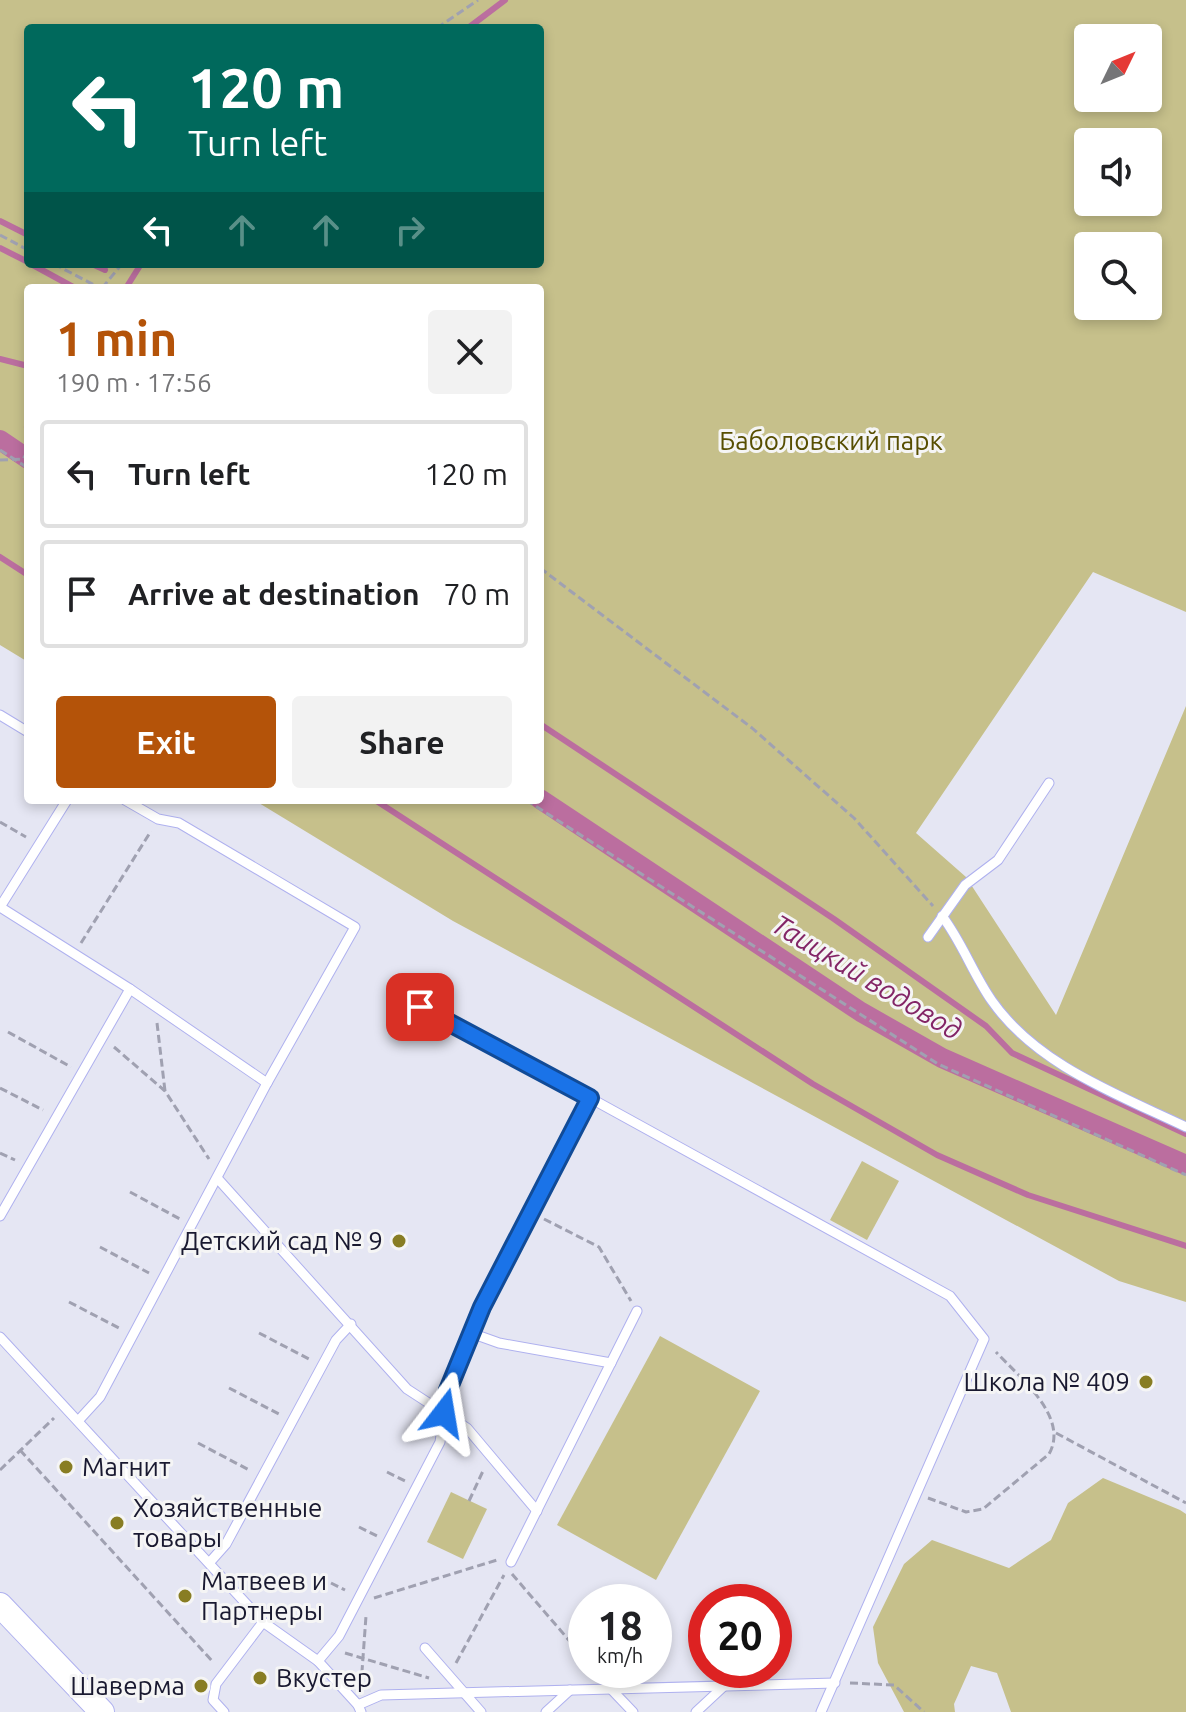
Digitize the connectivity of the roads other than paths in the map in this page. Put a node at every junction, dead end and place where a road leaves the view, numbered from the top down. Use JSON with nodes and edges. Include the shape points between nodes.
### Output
{"nodes":[{"id":1,"x":0,"y":715,"type":"edge"},
{"id":2,"x":24,"y":730,"type":"edge"},
{"id":3,"x":1049,"y":783,"type":"dead end"},
{"id":4,"x":64,"y":804,"type":"edge"},
{"id":5,"x":132,"y":804,"type":"edge"},
{"id":6,"x":0,"y":907,"type":"edge"},
{"id":7,"x":942,"y":916,"type":"junction"},
{"id":8,"x":928,"y":937,"type":"dead end"},
{"id":9,"x":130,"y":989,"type":"junction"},
{"id":10,"x":420,"y":1007,"type":"dead end"},
{"id":11,"x":267,"y":1083,"type":"junction"},
{"id":12,"x":590,"y":1098,"type":"junction"},
{"id":13,"x":1186,"y":1127,"type":"edge"},
{"id":14,"x":218,"y":1179,"type":"junction"},
{"id":15,"x":0,"y":1216,"type":"edge"},
{"id":16,"x":637,"y":1311,"type":"road end"},
{"id":17,"x":351,"y":1324,"type":"junction"},
{"id":18,"x":471,"y":1333,"type":"junction"},
{"id":19,"x":0,"y":1337,"type":"edge"},
{"id":20,"x":611,"y":1363,"type":"junction"},
{"id":21,"x":444,"y":1413,"type":"junction"},
{"id":22,"x":78,"y":1421,"type":"junction"},
{"id":23,"x":537,"y":1511,"type":"junction"},
{"id":24,"x":210,"y":1562,"type":"junction"},
{"id":25,"x":511,"y":1562,"type":"dead end"},
{"id":26,"x":0,"y":1605,"type":"edge"},
{"id":27,"x":263,"y":1622,"type":"junction"},
{"id":28,"x":425,"y":1648,"type":"dead end"},
{"id":29,"x":318,"y":1661,"type":"junction"},
{"id":30,"x":835,"y":1683,"type":"junction"},
{"id":31,"x":792,"y":1684,"type":"edge"},
{"id":32,"x":688,"y":1687,"type":"edge"},
{"id":33,"x":722,"y":1688,"type":"edge"},
{"id":34,"x":611,"y":1689,"type":"junction"},
{"id":35,"x":570,"y":1690,"type":"junction"},
{"id":36,"x":464,"y":1693,"type":"junction"},
{"id":37,"x":360,"y":1708,"type":"edge"},
{"id":38,"x":102,"y":1712,"type":"edge"},
{"id":39,"x":224,"y":1712,"type":"edge"},
{"id":40,"x":481,"y":1712,"type":"edge"},
{"id":41,"x":546,"y":1712,"type":"edge"},
{"id":42,"x":633,"y":1712,"type":"edge"},
{"id":43,"x":696,"y":1712,"type":"edge"},
{"id":44,"x":821,"y":1712,"type":"edge"}],
"edges":[{"from":1,"to":2,"type":"lane"},
{"from":3,"to":7,"type":"lane","via":[[998,860],[965,885]]},
{"from":4,"to":6,"type":"lane"},
{"from":5,"to":11,"type":"lane","via":[[158,819],[179,823],[355,927]]},
{"from":6,"to":9,"type":"lane"},
{"from":7,"to":8,"type":"lane"},
{"from":7,"to":13,"type":"lane","via":[[992,1001],[1017,1031],[1081,1077]]},
{"from":9,"to":11,"type":"lane"},
{"from":9,"to":15,"type":"lane"},
{"from":10,"to":12,"type":"lane"},
{"from":11,"to":14,"type":"lane"},
{"from":12,"to":18,"type":"lane"},
{"from":12,"to":30,"type":"lane","via":[[950,1296],[984,1339]]},
{"from":14,"to":17,"type":"lane"},
{"from":14,"to":22,"type":"lane","via":[[100,1397]]},
{"from":16,"to":20,"type":"lane"},
{"from":17,"to":21,"type":"lane","via":[[407,1389]]},
{"from":17,"to":24,"type":"lane","via":[[336,1340],[226,1544]]},
{"from":18,"to":20,"type":"lane"},
{"from":18,"to":21,"type":"lane"},
{"from":19,"to":22,"type":"lane"},
{"from":20,"to":23,"type":"lane"},
{"from":21,"to":23,"type":"lane","via":[[467,1428]]},
{"from":21,"to":29,"type":"lane","via":[[440,1442],[339,1636]]},
{"from":22,"to":24,"type":"lane"},
{"from":23,"to":25,"type":"lane"},
{"from":24,"to":27,"type":"lane"},
{"from":26,"to":38,"type":"main road"},
{"from":27,"to":29,"type":"lane"},
{"from":27,"to":39,"type":"lane","via":[[216,1684],[213,1700]]},
{"from":28,"to":36,"type":"lane"},
{"from":29,"to":37,"type":"lane"},
{"from":30,"to":31,"type":"lane"},
{"from":30,"to":44,"type":"lane"},
{"from":32,"to":34,"type":"lane"},
{"from":33,"to":43,"type":"lane"},
{"from":34,"to":35,"type":"lane"},
{"from":34,"to":42,"type":"lane"},
{"from":35,"to":36,"type":"lane"},
{"from":35,"to":41,"type":"lane"},
{"from":36,"to":37,"type":"lane","via":[[381,1695]]},
{"from":36,"to":40,"type":"lane"}]}
